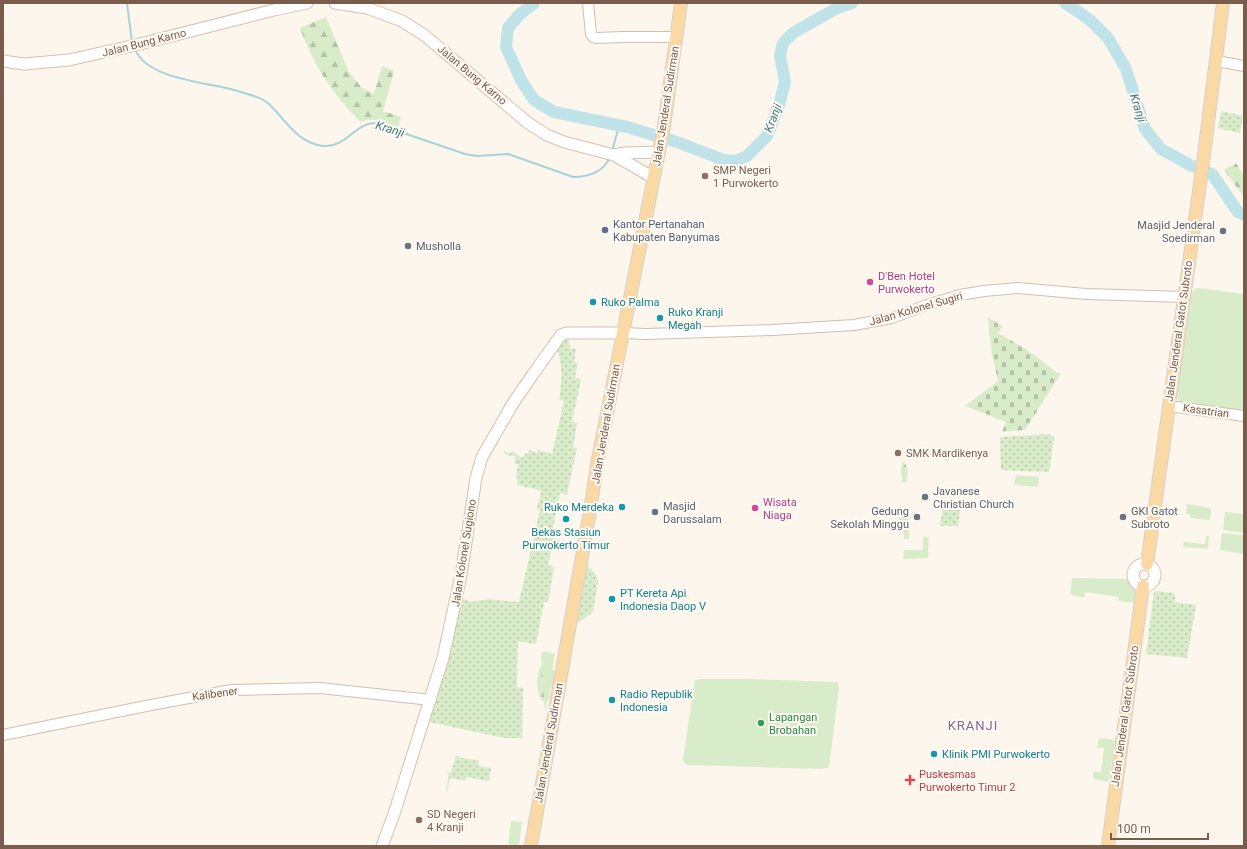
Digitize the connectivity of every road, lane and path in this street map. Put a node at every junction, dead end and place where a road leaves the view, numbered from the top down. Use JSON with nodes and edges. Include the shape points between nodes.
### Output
{"nodes":[{"id":1,"x":307,"y":3,"type":"edge"},
{"id":2,"x":335,"y":3,"type":"edge"},
{"id":3,"x":588,"y":3,"type":"edge"},
{"id":4,"x":681,"y":3,"type":"edge"},
{"id":5,"x":1223,"y":3,"type":"edge"},
{"id":6,"x":676,"y":37,"type":"junction"},
{"id":7,"x":3,"y":61,"type":"edge"},
{"id":8,"x":1216,"y":61,"type":"junction"},
{"id":9,"x":1244,"y":66,"type":"edge"},
{"id":10,"x":660,"y":150,"type":"junction"},
{"id":11,"x":610,"y":154,"type":"junction"},
{"id":12,"x":654,"y":178,"type":"junction"},
{"id":13,"x":1184,"y":297,"type":"junction"},
{"id":14,"x":623,"y":333,"type":"junction"},
{"id":15,"x":1169,"y":406,"type":"junction"},
{"id":16,"x":1244,"y":416,"type":"edge"},
{"id":17,"x":1147,"y":564,"type":"joint"},
{"id":18,"x":1143,"y":586,"type":"joint"},
{"id":19,"x":431,"y":700,"type":"junction"},
{"id":20,"x":3,"y":736,"type":"edge"},
{"id":21,"x":382,"y":846,"type":"edge"},
{"id":22,"x":531,"y":846,"type":"edge"},
{"id":23,"x":1108,"y":846,"type":"edge"}],
"edges":[{"from":1,"to":7,"type":"main road","name":"Jalan Bung Karno","via":[[69,60],[24,64]]},
{"from":2,"to":11,"type":"main road","name":"Jalan Bung Karno","via":[[367,8],[402,21],[424,35],[528,123],[564,142]]},
{"from":3,"to":6,"type":"street","via":[[593,37]]},
{"from":4,"to":6,"type":"main road","name":"Jalan Jenderal Sudirman"},
{"from":5,"to":8,"type":"main road","name":"Jalan Jenderal Gatot Subroto"},
{"from":6,"to":10,"type":"main road","name":"Jalan Jenderal Sudirman"},
{"from":8,"to":9,"type":"street"},
{"from":8,"to":13,"type":"main road","name":"Jalan Jenderal Gatot Subroto"},
{"from":10,"to":11,"type":"main road"},
{"from":10,"to":12,"type":"main road","name":"Jalan Jenderal Sudirman"},
{"from":11,"to":12,"type":"main road"},
{"from":12,"to":14,"type":"main road","name":"Jalan Jenderal Sudirman"},
{"from":13,"to":14,"type":"street","name":"Jalan Kolonel Sugiri","via":[[1086,294],[1018,288],[960,295],[892,318],[865,324],[772,330]]},
{"from":13,"to":15,"type":"main road","name":"Jalan Jenderal Gatot Subroto"},
{"from":14,"to":19,"type":"main road","name":"Jalan Kolonel Sugiono","via":[[561,335],[512,405],[484,453],[476,478],[452,624]]},
{"from":14,"to":22,"type":"main road","name":"Jalan Jenderal Sudirman","via":[[598,459]]},
{"from":15,"to":16,"type":"street","name":"Kasatrian"},
{"from":15,"to":17,"type":"main road","name":"Jalan Jenderal Gatot Subroto"},
{"from":17,"to":18,"type":"main road","via":[[1154,569],[1155,576],[1151,583]]},
{"from":18,"to":23,"type":"main road","name":"Jalan Jenderal Gatot Subroto"},
{"from":19,"to":20,"type":"street","name":"Kalibener","via":[[320,688],[231,690]]},
{"from":19,"to":21,"type":"main road","name":"Jalan Kolonel Sugiono"}]}
